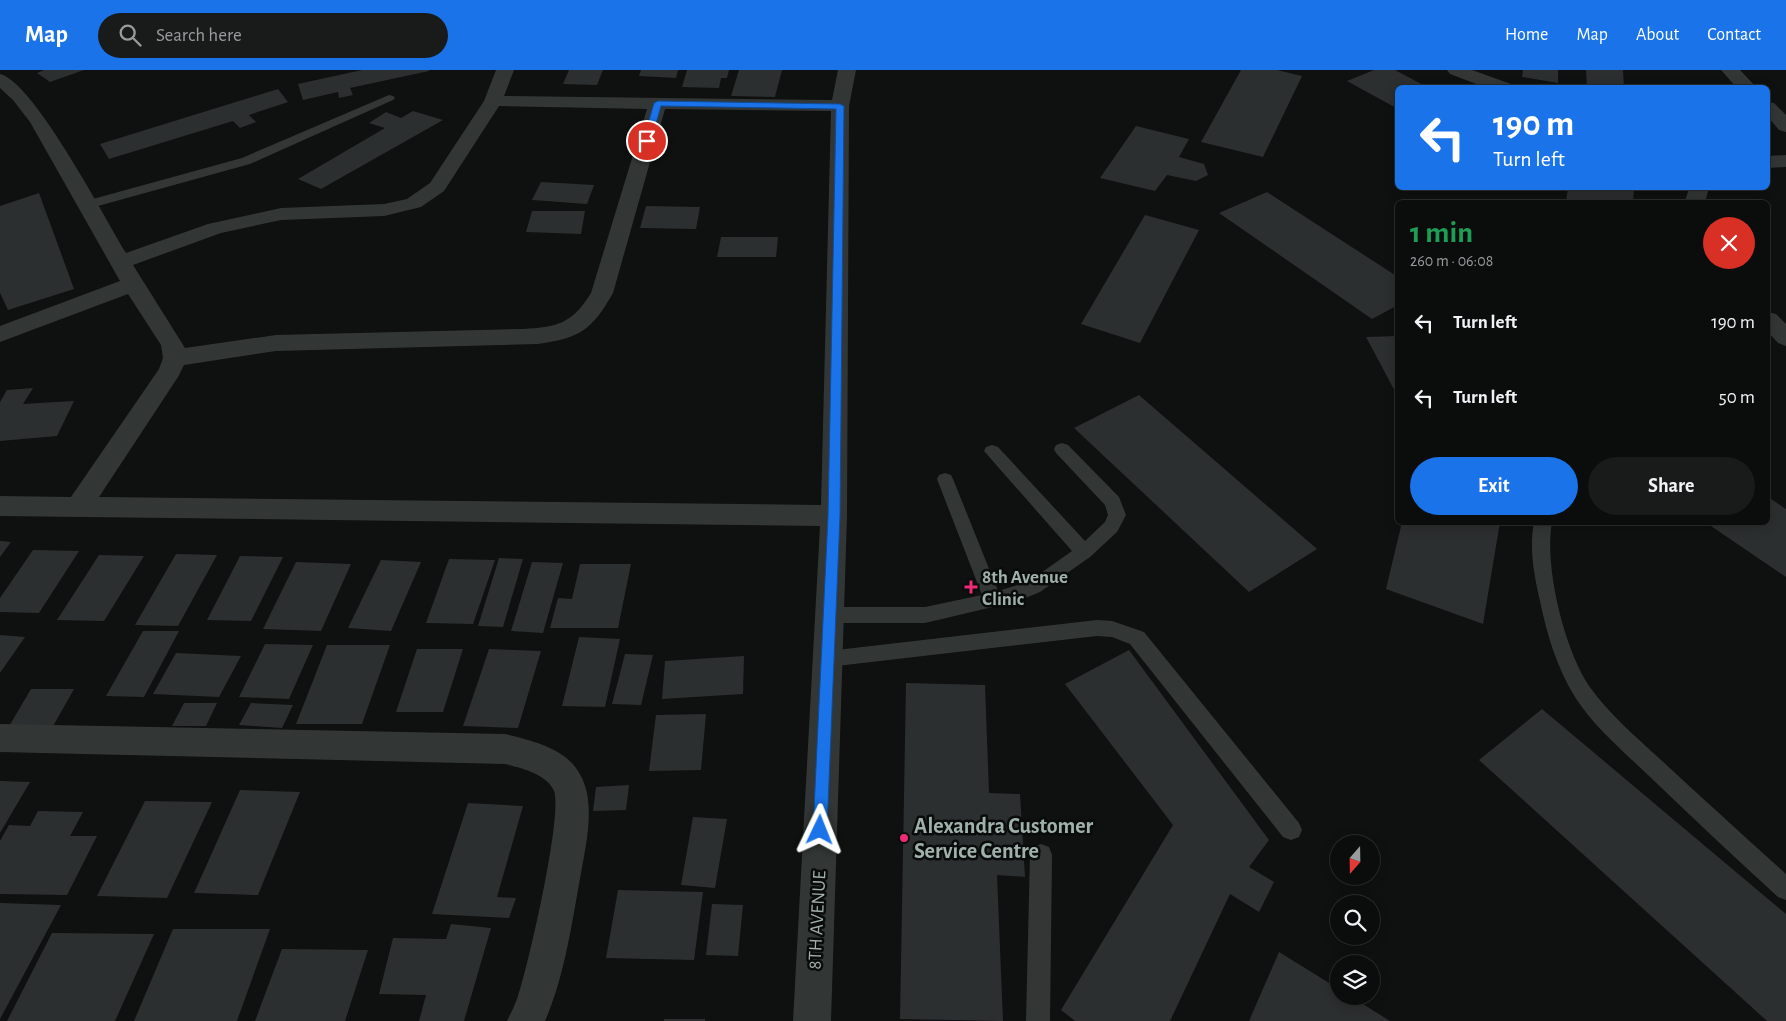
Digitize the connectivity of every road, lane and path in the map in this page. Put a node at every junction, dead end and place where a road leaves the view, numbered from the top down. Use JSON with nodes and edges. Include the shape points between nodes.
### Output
{"nodes":[{"id":1,"x":505,"y":70,"type":"edge"},
{"id":2,"x":847,"y":70,"type":"edge"},
{"id":3,"x":1456,"y":70,"type":"edge"},
{"id":4,"x":1730,"y":70,"type":"edge"},
{"id":5,"x":0,"y":79,"type":"edge"},
{"id":6,"x":1497,"y":85,"type":"edge"},
{"id":7,"x":1745,"y":85,"type":"edge"},
{"id":8,"x":389,"y":98,"type":"dead end"},
{"id":9,"x":493,"y":101,"type":"junction"},
{"id":10,"x":658,"y":103,"type":"junction"},
{"id":11,"x":840,"y":106,"type":"junction"},
{"id":12,"x":1775,"y":110,"type":"edge"},
{"id":13,"x":1786,"y":126,"type":"edge"},
{"id":14,"x":1786,"y":161,"type":"edge"},
{"id":15,"x":1770,"y":162,"type":"edge"},
{"id":16,"x":87,"y":205,"type":"junction"},
{"id":17,"x":122,"y":262,"type":"junction"},
{"id":18,"x":134,"y":284,"type":"junction"},
{"id":19,"x":1770,"y":321,"type":"edge"},
{"id":20,"x":0,"y":334,"type":"edge"},
{"id":21,"x":1786,"y":338,"type":"edge"},
{"id":22,"x":175,"y":358,"type":"junction"},
{"id":23,"x":1062,"y":449,"type":"dead end"},
{"id":24,"x":992,"y":451,"type":"dead end"},
{"id":25,"x":945,"y":479,"type":"dead end"},
{"id":26,"x":0,"y":506,"type":"edge"},
{"id":27,"x":78,"y":507,"type":"junction"},
{"id":28,"x":834,"y":516,"type":"junction"},
{"id":29,"x":1543,"y":525,"type":"edge"},
{"id":30,"x":1084,"y":552,"type":"junction"},
{"id":31,"x":993,"y":601,"type":"junction"},
{"id":32,"x":830,"y":615,"type":"junction"},
{"id":33,"x":828,"y":659,"type":"junction"},
{"id":34,"x":0,"y":738,"type":"edge"},
{"id":35,"x":1291,"y":830,"type":"dead end"},
{"id":36,"x":1041,"y":855,"type":"dead end"},
{"id":37,"x":1786,"y":889,"type":"edge"},
{"id":38,"x":526,"y":1021,"type":"edge"},
{"id":39,"x":812,"y":1021,"type":"edge"},
{"id":40,"x":1038,"y":1021,"type":"edge"}],
"edges":[{"from":1,"to":9,"type":"street"},
{"from":2,"to":11,"type":"street","name":"8TH AVENUE"},
{"from":3,"to":6,"type":"street"},
{"from":4,"to":7,"type":"street"},
{"from":5,"to":16,"type":"street","via":[[19,96],[38,121]]},
{"from":8,"to":16,"type":"lane","via":[[246,161]]},
{"from":9,"to":10,"type":"street"},
{"from":9,"to":17,"type":"street","via":[[437,187],[414,204],[384,210],[281,214],[214,228]]},
{"from":10,"to":11,"type":"street"},
{"from":10,"to":22,"type":"street","via":[[602,292],[592,312],[568,331],[548,336],[276,343]]},
{"from":11,"to":28,"type":"street","name":"8TH AVENUE"},
{"from":12,"to":13,"type":"street"},
{"from":14,"to":15,"type":"street"},
{"from":16,"to":17,"type":"street"},
{"from":17,"to":18,"type":"street"},
{"from":18,"to":20,"type":"street"},
{"from":18,"to":22,"type":"street","via":[[172,346]]},
{"from":19,"to":21,"type":"street"},
{"from":22,"to":27,"type":"street","via":[[170,371]]},
{"from":23,"to":30,"type":"lane","via":[[1113,502],[1117,515],[1111,527]]},
{"from":24,"to":30,"type":"lane"},
{"from":25,"to":31,"type":"lane"},
{"from":26,"to":27,"type":"street"},
{"from":27,"to":28,"type":"street"},
{"from":28,"to":32,"type":"street","name":"8TH AVENUE"},
{"from":29,"to":37,"type":"lane","via":[[1540,550],[1553,619],[1581,689],[1598,713]]},
{"from":30,"to":31,"type":"lane","via":[[1034,587]]},
{"from":31,"to":32,"type":"lane","via":[[925,615]]},
{"from":32,"to":33,"type":"street","name":"8TH AVENUE"},
{"from":33,"to":35,"type":"lane","via":[[1097,628],[1112,629],[1137,638]]},
{"from":33,"to":39,"type":"street","name":"8TH AVENUE"},
{"from":34,"to":38,"type":"street","via":[[505,749],[532,756],[554,768],[570,786],[573,808],[569,842],[536,998]]},
{"from":36,"to":40,"type":"lane"}]}
